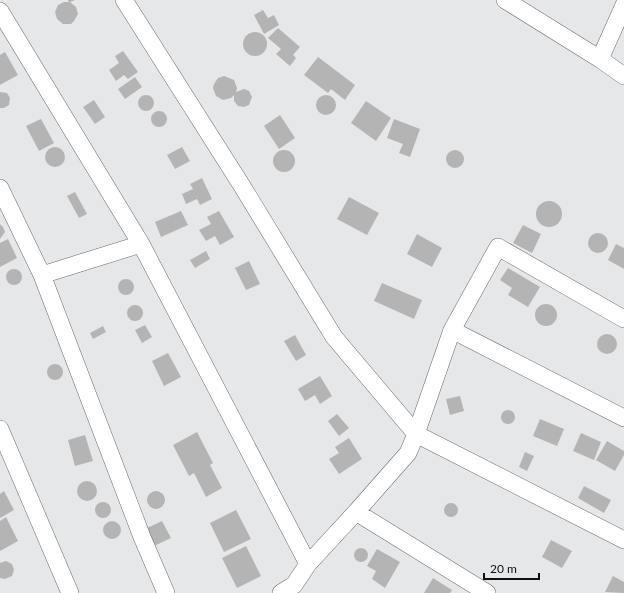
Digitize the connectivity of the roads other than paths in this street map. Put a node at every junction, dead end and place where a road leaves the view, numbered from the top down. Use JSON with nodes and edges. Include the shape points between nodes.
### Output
{"nodes":[{"id":1,"x":124,"y":0,"type":"edge"},
{"id":2,"x":505,"y":0,"type":"edge"},
{"id":3,"x":624,"y":5,"type":"edge"},
{"id":4,"x":0,"y":11,"type":"edge"},
{"id":5,"x":600,"y":59,"type":"junction"},
{"id":6,"x":624,"y":76,"type":"edge"},
{"id":7,"x":0,"y":188,"type":"edge"},
{"id":8,"x":141,"y":244,"type":"junction"},
{"id":9,"x":42,"y":275,"type":"junction"},
{"id":10,"x":624,"y":318,"type":"edge"},
{"id":11,"x":452,"y":330,"type":"junction"},
{"id":12,"x":624,"y":418,"type":"edge"},
{"id":13,"x":0,"y":429,"type":"edge"},
{"id":14,"x":416,"y":434,"type":"junction"},
{"id":15,"x":356,"y":512,"type":"junction"},
{"id":16,"x":624,"y":540,"type":"edge"},
{"id":17,"x":308,"y":564,"type":"junction"},
{"id":18,"x":293,"y":590,"type":"edge"},
{"id":19,"x":70,"y":593,"type":"edge"},
{"id":20,"x":166,"y":593,"type":"edge"},
{"id":21,"x":487,"y":593,"type":"edge"}],
"edges":[{"from":1,"to":14,"type":"street","via":[[334,337]]},
{"from":2,"to":5,"type":"street"},
{"from":3,"to":5,"type":"street"},
{"from":4,"to":8,"type":"street"},
{"from":5,"to":6,"type":"street"},
{"from":7,"to":9,"type":"street"},
{"from":8,"to":9,"type":"street"},
{"from":8,"to":17,"type":"street"},
{"from":9,"to":20,"type":"street","via":[[142,538]]},
{"from":10,"to":11,"type":"street","via":[[498,247]]},
{"from":11,"to":12,"type":"street"},
{"from":11,"to":14,"type":"street"},
{"from":13,"to":19,"type":"street"},
{"from":14,"to":15,"type":"street","via":[[408,453]]},
{"from":14,"to":16,"type":"street"},
{"from":15,"to":17,"type":"street"},
{"from":15,"to":21,"type":"street"},
{"from":17,"to":18,"type":"street"}]}
